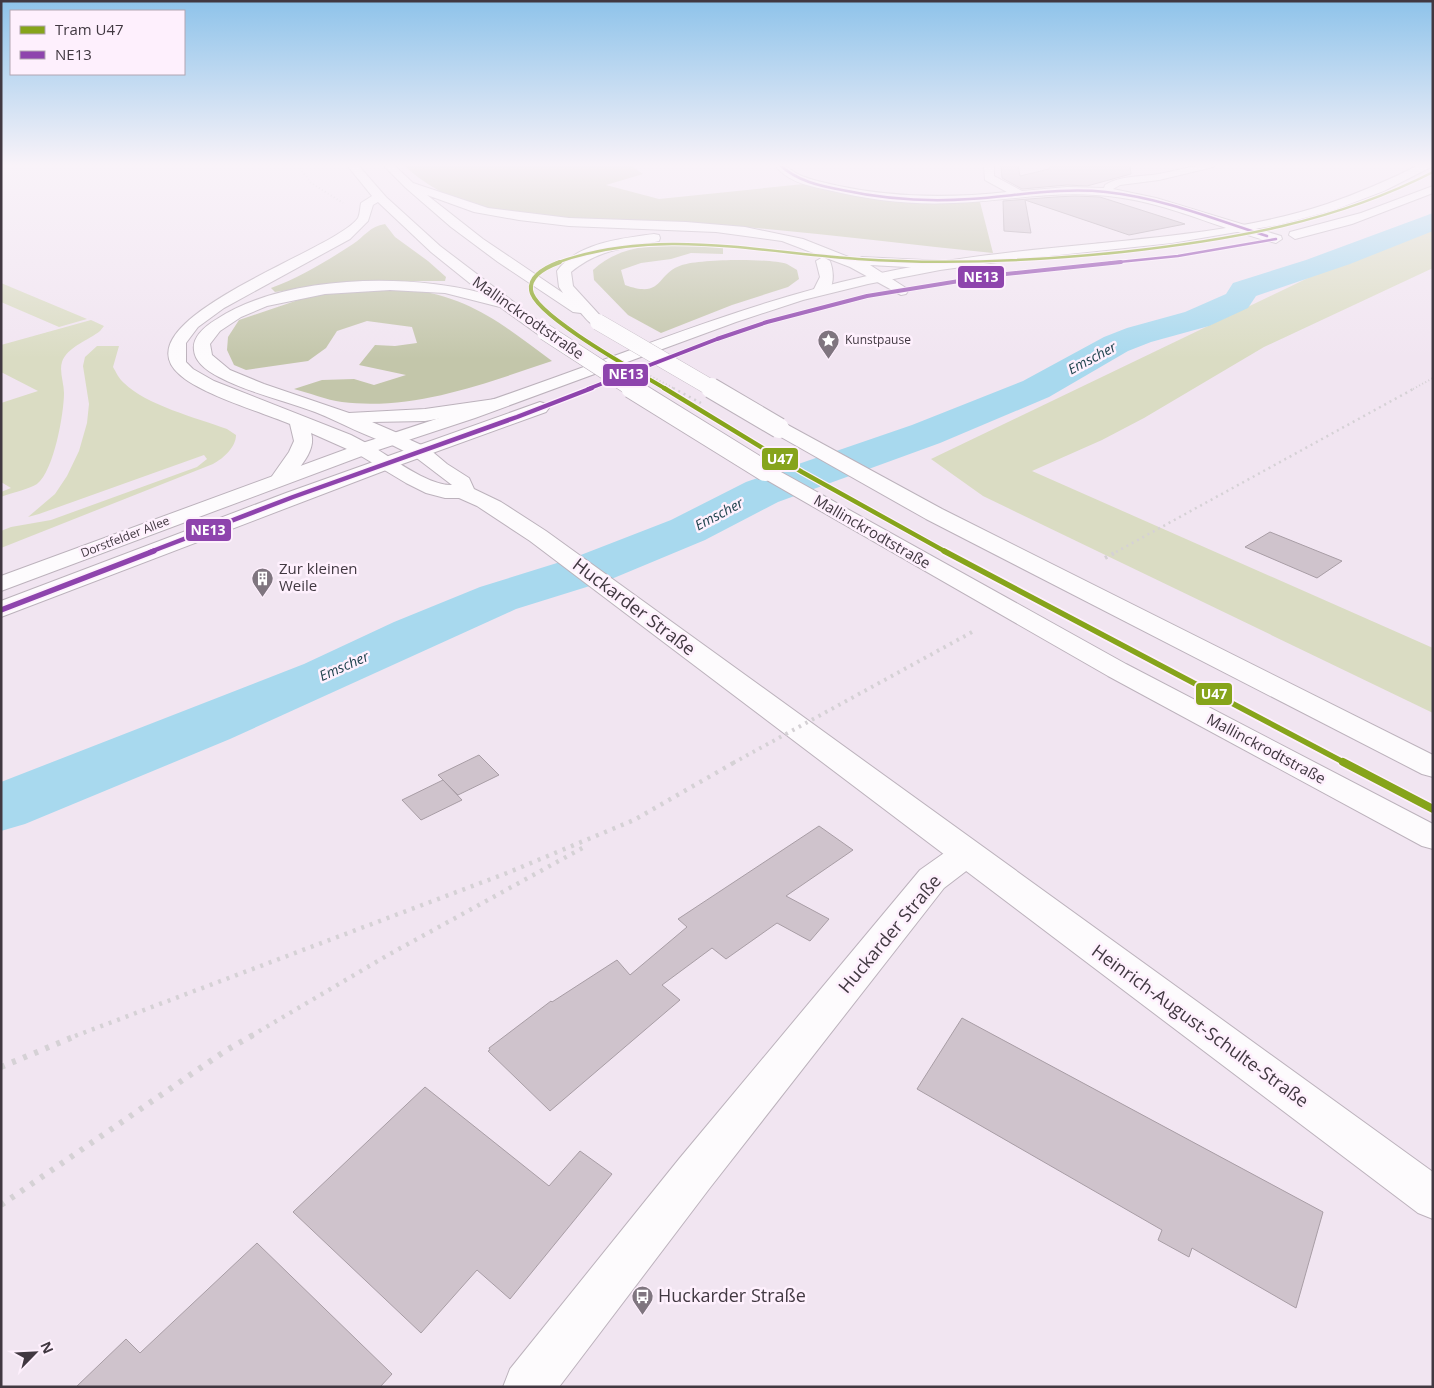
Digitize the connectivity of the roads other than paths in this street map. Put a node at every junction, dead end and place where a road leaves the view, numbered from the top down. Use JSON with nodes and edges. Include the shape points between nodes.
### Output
{"nodes":[{"id":1,"x":353,"y":230,"type":"edge"},
{"id":2,"x":414,"y":230,"type":"edge"},
{"id":3,"x":462,"y":230,"type":"edge"},
{"id":4,"x":728,"y":230,"type":"edge"},
{"id":5,"x":1230,"y":230,"type":"edge"},
{"id":6,"x":1246,"y":230,"type":"edge"},
{"id":7,"x":1314,"y":230,"type":"edge"},
{"id":8,"x":1276,"y":240,"type":"junction"},
{"id":9,"x":840,"y":257,"type":"junction"},
{"id":10,"x":824,"y":261,"type":"junction"},
{"id":11,"x":943,"y":265,"type":"junction"},
{"id":12,"x":884,"y":277,"type":"junction"},
{"id":13,"x":866,"y":281,"type":"junction"},
{"id":14,"x":820,"y":291,"type":"junction"},
{"id":15,"x":901,"y":291,"type":"junction"},
{"id":16,"x":504,"y":303,"type":"junction"},
{"id":17,"x":598,"y":322,"type":"junction"},
{"id":18,"x":495,"y":404,"type":"junction"},
{"id":19,"x":344,"y":417,"type":"junction"},
{"id":20,"x":298,"y":420,"type":"junction"},
{"id":21,"x":394,"y":439,"type":"junction"},
{"id":22,"x":363,"y":449,"type":"junction"},
{"id":23,"x":421,"y":452,"type":"junction"},
{"id":24,"x":387,"y":463,"type":"junction"},
{"id":25,"x":280,"y":479,"type":"junction"},
{"id":26,"x":464,"y":492,"type":"junction"},
{"id":27,"x":1,"y":584,"type":"edge"},
{"id":28,"x":1,"y":610,"type":"edge"},
{"id":29,"x":1433,"y":767,"type":"edge"},
{"id":30,"x":1433,"y":838,"type":"edge"},
{"id":31,"x":966,"y":854,"type":"junction"},
{"id":32,"x":1433,"y":1198,"type":"edge"},
{"id":33,"x":528,"y":1387,"type":"edge"}],
"edges":[{"from":1,"to":20,"type":"main road","name":"Huckarder Straße","via":[[324,251],[199,317],[184,331],[176,345],[178,362],[187,373],[208,385]]},
{"from":2,"to":16,"type":"main road","name":"Mallinckrodtstraße"},
{"from":3,"to":17,"type":"main road"},
{"from":4,"to":9,"type":"main road","via":[[786,238]]},
{"from":5,"to":11,"type":"main road","via":[[1153,242]]},
{"from":6,"to":8,"type":"main road"},
{"from":7,"to":8,"type":"main road"},
{"from":8,"to":15,"type":"main road","via":[[1178,256],[996,275]]},
{"from":9,"to":11,"type":"main road","via":[[886,264]]},
{"from":9,"to":12,"type":"main road"},
{"from":10,"to":13,"type":"main road"},
{"from":10,"to":14,"type":"main road","via":[[828,278]]},
{"from":10,"to":17,"type":"main road","via":[[783,246],[727,237],[681,236],[609,246],[577,259],[564,271],[566,286]]},
{"from":11,"to":12,"type":"main road"},
{"from":12,"to":13,"type":"main road"},
{"from":12,"to":15,"type":"main road"},
{"from":13,"to":14,"type":"main road"},
{"from":13,"to":15,"type":"main road"},
{"from":14,"to":18,"type":"main road","via":[[746,314]]},
{"from":15,"to":23,"type":"main road","via":[[838,303],[758,325]]},
{"from":16,"to":19,"type":"main road","name":"Huckarder Straße","via":[[445,289],[396,286],[336,288],[262,304],[226,319],[205,336],[201,346],[204,357],[215,367],[234,378]]},
{"from":16,"to":30,"type":"main road","name":"Mallinckrodtstraße","bridge":true,"via":[[608,374],[765,471],[1116,670]]},
{"from":17,"to":29,"type":"main road","bridge":true,"via":[[934,514]]},
{"from":18,"to":19,"type":"main road","via":[[425,415]]},
{"from":18,"to":21,"type":"main road"},
{"from":19,"to":21,"type":"main road","name":"Huckarder Straße"},
{"from":20,"to":22,"type":"main road","name":"Huckarder Straße"},
{"from":20,"to":25,"type":"main road","via":[[304,441]]},
{"from":21,"to":22,"type":"main road"},
{"from":21,"to":23,"type":"main road","name":"Huckarder Straße"},
{"from":22,"to":24,"type":"main road","name":"Huckarder Straße"},
{"from":22,"to":25,"type":"main road","name":"Dorstfelder Allee"},
{"from":23,"to":24,"type":"main road","name":"Dorstfelder Allee"},
{"from":23,"to":26,"type":"main road","name":"Huckarder Straße","via":[[462,482]]},
{"from":24,"to":26,"type":"main road","name":"Huckarder Straße","via":[[442,491]]},
{"from":24,"to":28,"type":"main road","name":"Dorstfelder Allee","via":[[256,510]]},
{"from":25,"to":27,"type":"main road","name":"Dorstfelder Allee"},
{"from":26,"to":31,"type":"main road","name":"Huckarder Straße","via":[[538,536]]},
{"from":31,"to":32,"type":"main road","name":"Heinrich-August-Schulte-Straße"},
{"from":31,"to":33,"type":"main road","name":"Huckarder Straße","via":[[932,880],[694,1174]]}]}
